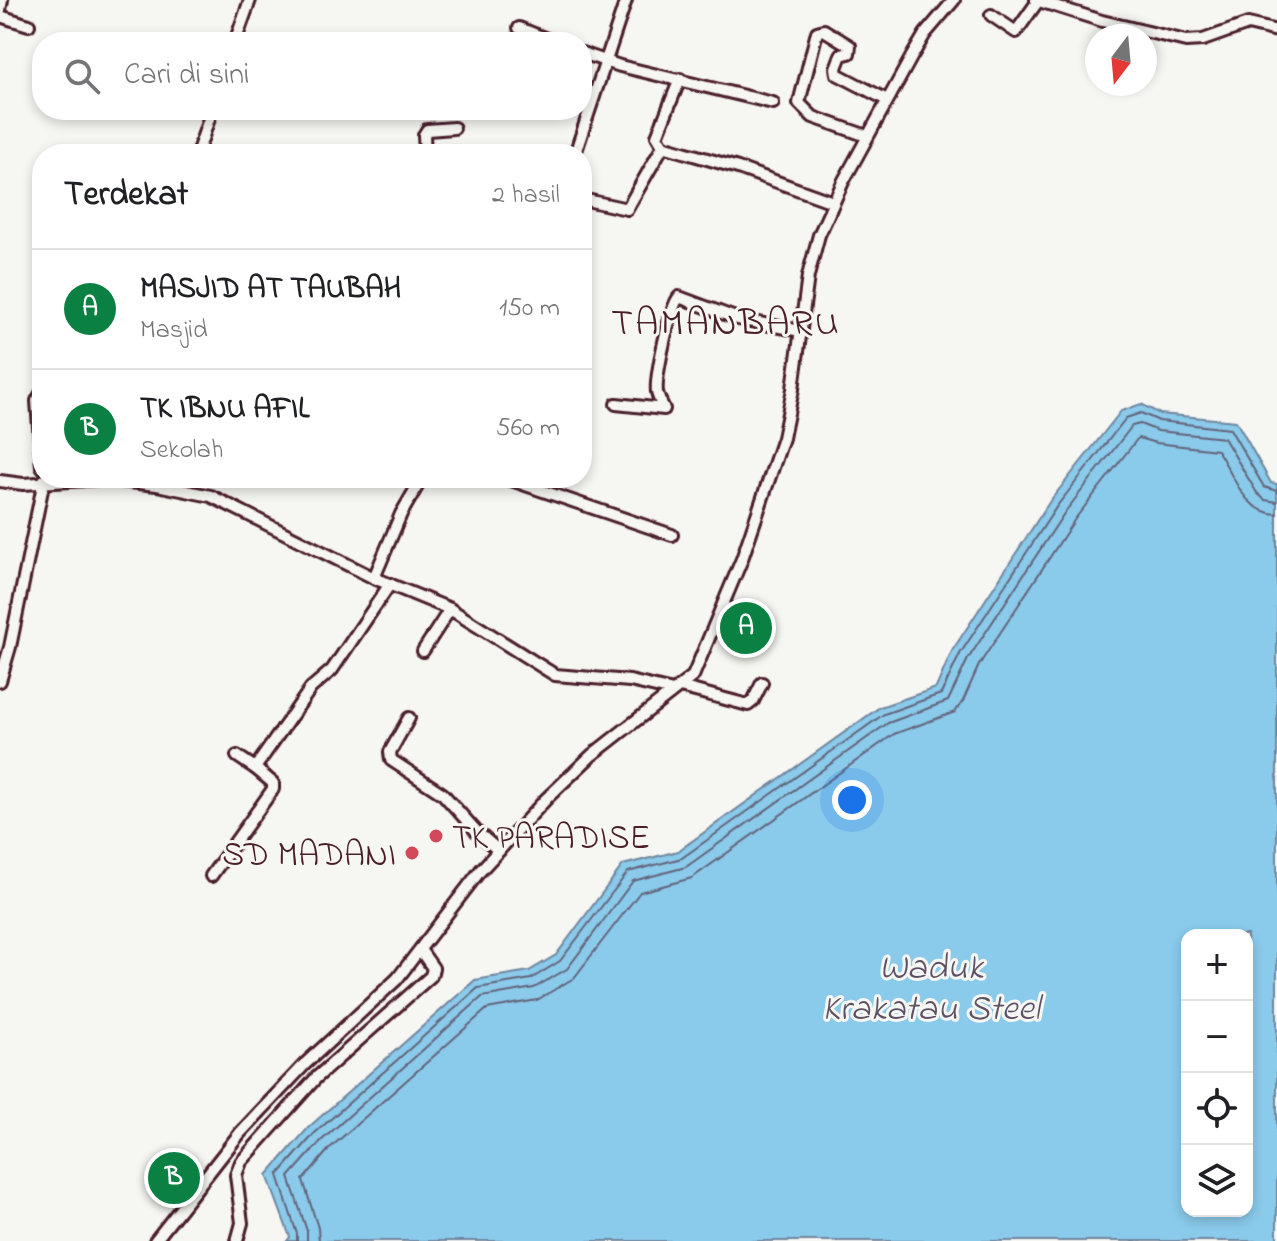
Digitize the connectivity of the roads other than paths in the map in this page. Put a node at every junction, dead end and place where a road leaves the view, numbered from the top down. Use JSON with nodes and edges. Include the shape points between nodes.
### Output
{"nodes":[{"id":1,"x":2,"y":0,"type":"edge"},
{"id":2,"x":250,"y":0,"type":"edge"},
{"id":3,"x":626,"y":0,"type":"edge"},
{"id":4,"x":954,"y":0,"type":"edge"},
{"id":5,"x":1037,"y":0,"type":"edge"},
{"id":6,"x":0,"y":10,"type":"edge"},
{"id":7,"x":991,"y":15,"type":"dead end"},
{"id":8,"x":0,"y":16,"type":"edge"},
{"id":9,"x":29,"y":25,"type":"dead end"},
{"id":10,"x":519,"y":28,"type":"dead end"},
{"id":11,"x":1277,"y":31,"type":"edge"},
{"id":12,"x":239,"y":32,"type":"edge"},
{"id":13,"x":529,"y":32,"type":"edge"},
{"id":14,"x":592,"y":57,"type":"edge"},
{"id":15,"x":607,"y":62,"type":"junction"},
{"id":16,"x":680,"y":79,"type":"junction"},
{"id":17,"x":887,"y":100,"type":"junction"},
{"id":18,"x":773,"y":103,"type":"dead end"},
{"id":19,"x":592,"y":105,"type":"edge"},
{"id":20,"x":209,"y":120,"type":"edge"},
{"id":21,"x":587,"y":120,"type":"edge"},
{"id":22,"x":454,"y":128,"type":"dead end"},
{"id":23,"x":867,"y":136,"type":"junction"},
{"id":24,"x":200,"y":144,"type":"edge"},
{"id":25,"x":424,"y":144,"type":"edge"},
{"id":26,"x":578,"y":144,"type":"edge"},
{"id":27,"x":663,"y":146,"type":"junction"},
{"id":28,"x":592,"y":201,"type":"edge"},
{"id":29,"x":833,"y":202,"type":"junction"},
{"id":30,"x":801,"y":331,"type":"junction"},
{"id":31,"x":616,"y":404,"type":"dead end"},
{"id":32,"x":0,"y":481,"type":"edge"},
{"id":33,"x":32,"y":481,"type":"edge"},
{"id":34,"x":43,"y":488,"type":"edge"},
{"id":35,"x":168,"y":488,"type":"edge"},
{"id":36,"x":198,"y":488,"type":"edge"},
{"id":37,"x":416,"y":488,"type":"edge"},
{"id":38,"x":544,"y":488,"type":"edge"},
{"id":39,"x":197,"y":492,"type":"junction"},
{"id":40,"x":672,"y":535,"type":"dead end"},
{"id":41,"x":374,"y":578,"type":"junction"},
{"id":42,"x":390,"y":584,"type":"junction"},
{"id":43,"x":450,"y":609,"type":"junction"},
{"id":44,"x":423,"y":651,"type":"dead end"},
{"id":45,"x":0,"y":681,"type":"edge"},
{"id":46,"x":762,"y":683,"type":"dead end"},
{"id":47,"x":677,"y":689,"type":"junction"},
{"id":48,"x":409,"y":718,"type":"dead end"},
{"id":49,"x":237,"y":756,"type":"dead end"},
{"id":50,"x":255,"y":768,"type":"junction"},
{"id":51,"x":499,"y":851,"type":"junction"},
{"id":52,"x":211,"y":876,"type":"dead end"},
{"id":53,"x":421,"y":951,"type":"junction"},
{"id":54,"x":155,"y":1241,"type":"edge"},
{"id":55,"x":237,"y":1241,"type":"edge"}],
"edges":[{"from":1,"to":6,"type":"street"},
{"from":2,"to":12,"type":"street"},
{"from":3,"to":15,"type":"street"},
{"from":4,"to":17,"type":"street","via":[[925,34]]},
{"from":5,"to":7,"type":"street","via":[[1016,32]]},
{"from":5,"to":11,"type":"street","via":[[1186,41],[1248,24]]},
{"from":8,"to":9,"type":"street"},
{"from":10,"to":13,"type":"street"},
{"from":14,"to":15,"type":"street"},
{"from":15,"to":16,"type":"street"},
{"from":15,"to":19,"type":"street"},
{"from":16,"to":18,"type":"street"},
{"from":16,"to":27,"type":"street","via":[[657,136]]},
{"from":17,"to":23,"type":"street"},
{"from":17,"to":23,"type":"street","via":[[837,74],[839,58],[850,46],[824,30],[817,32],[799,103],[813,117]]},
{"from":20,"to":24,"type":"street"},
{"from":21,"to":26,"type":"street"},
{"from":22,"to":25,"type":"street","via":[[427,130]]},
{"from":23,"to":29,"type":"street"},
{"from":27,"to":28,"type":"street","via":[[627,209]]},
{"from":27,"to":29,"type":"street"},
{"from":29,"to":30,"type":"street","via":[[813,253]]},
{"from":30,"to":31,"type":"street","via":[[738,319],[679,297],[658,373],[657,393],[665,409]]},
{"from":30,"to":47,"type":"street","via":[[790,408],[771,476],[697,667]]},
{"from":32,"to":33,"type":"street"},
{"from":34,"to":45,"type":"street"},
{"from":35,"to":39,"type":"street"},
{"from":36,"to":39,"type":"street"},
{"from":37,"to":41,"type":"street"},
{"from":38,"to":40,"type":"street"},
{"from":39,"to":41,"type":"street"},
{"from":41,"to":42,"type":"street"},
{"from":42,"to":43,"type":"street"},
{"from":42,"to":50,"type":"street","via":[[332,670],[311,688]]},
{"from":43,"to":44,"type":"street"},
{"from":43,"to":47,"type":"street","via":[[555,675]]},
{"from":46,"to":47,"type":"street","via":[[748,705]]},
{"from":47,"to":51,"type":"street","via":[[592,755]]},
{"from":48,"to":51,"type":"street","via":[[390,759],[443,794]]},
{"from":49,"to":50,"type":"street"},
{"from":50,"to":52,"type":"street","via":[[273,789]]},
{"from":51,"to":53,"type":"street"},
{"from":53,"to":54,"type":"street","via":[[240,1133]]},
{"from":53,"to":55,"type":"street","via":[[433,968],[431,976],[316,1078],[241,1162],[236,1175],[242,1223]]}]}
